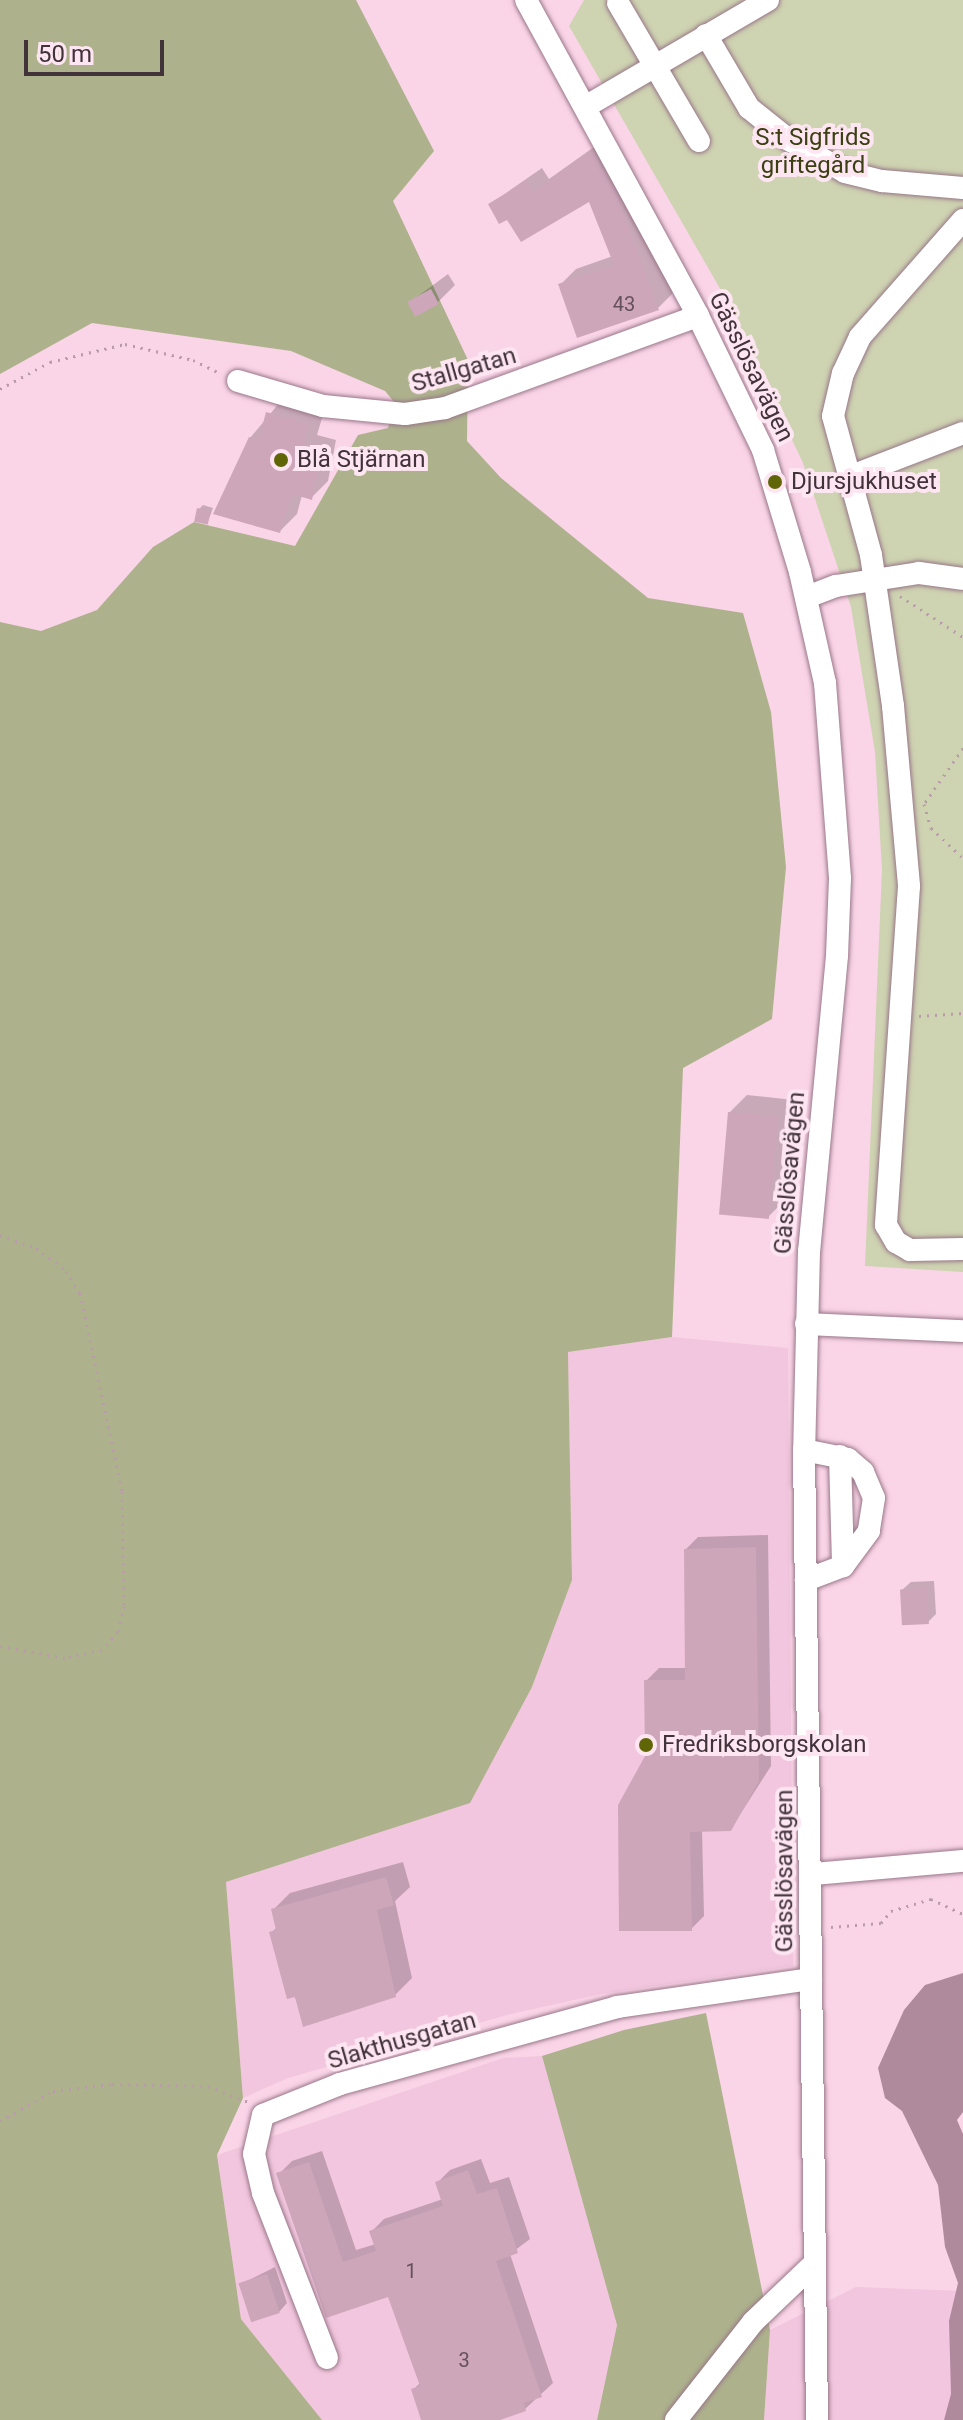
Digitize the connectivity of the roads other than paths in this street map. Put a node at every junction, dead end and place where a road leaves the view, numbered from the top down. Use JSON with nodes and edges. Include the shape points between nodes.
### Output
{"nodes":[{"id":1,"x":526,"y":0,"type":"edge"},
{"id":2,"x":768,"y":0,"type":"edge"},
{"id":3,"x":618,"y":3,"type":"dead end"},
{"id":4,"x":706,"y":35,"type":"junction"},
{"id":5,"x":657,"y":66,"type":"junction"},
{"id":6,"x":585,"y":107,"type":"junction"},
{"id":7,"x":699,"y":141,"type":"dead end"},
{"id":8,"x":963,"y":188,"type":"edge"},
{"id":9,"x":963,"y":220,"type":"edge"},
{"id":10,"x":698,"y":316,"type":"junction"},
{"id":11,"x":238,"y":381,"type":"road end"},
{"id":12,"x":963,"y":433,"type":"edge"},
{"id":13,"x":849,"y":477,"type":"junction"},
{"id":14,"x":963,"y":579,"type":"edge"},
{"id":15,"x":874,"y":580,"type":"junction"},
{"id":16,"x":807,"y":597,"type":"junction"},
{"id":17,"x":963,"y":1249,"type":"edge"},
{"id":18,"x":806,"y":1324,"type":"junction"},
{"id":19,"x":963,"y":1331,"type":"edge"},
{"id":20,"x":804,"y":1450,"type":"junction"},
{"id":21,"x":840,"y":1456,"type":"junction"},
{"id":22,"x":843,"y":1566,"type":"junction"},
{"id":23,"x":806,"y":1580,"type":"junction"},
{"id":24,"x":963,"y":1861,"type":"edge"},
{"id":25,"x":813,"y":1874,"type":"junction"},
{"id":26,"x":811,"y":1979,"type":"junction"},
{"id":27,"x":814,"y":2264,"type":"junction"},
{"id":28,"x":327,"y":2358,"type":"dead end"},
{"id":29,"x":676,"y":2420,"type":"edge"},
{"id":30,"x":817,"y":2420,"type":"edge"}],
"edges":[{"from":1,"to":6,"type":"street","name":"Gässlösavägen"},
{"from":2,"to":4,"type":"street"},
{"from":3,"to":5,"type":"street"},
{"from":4,"to":5,"type":"street"},
{"from":4,"to":8,"type":"street","via":[[749,108],[789,140],[845,172]]},
{"from":5,"to":6,"type":"street"},
{"from":5,"to":7,"type":"street"},
{"from":6,"to":10,"type":"street","name":"Gässlösavägen"},
{"from":9,"to":13,"type":"street","via":[[884,304],[843,373],[833,416]]},
{"from":10,"to":11,"type":"street","name":"Stallgatan","via":[[445,408],[405,414],[323,406]]},
{"from":10,"to":16,"type":"street","name":"Gässlösavägen","via":[[775,482]]},
{"from":12,"to":13,"type":"street"},
{"from":13,"to":15,"type":"street"},
{"from":14,"to":15,"type":"street"},
{"from":15,"to":16,"type":"street"},
{"from":15,"to":17,"type":"street","via":[[893,706],[909,886],[888,1234],[910,1250]]},
{"from":16,"to":18,"type":"street","name":"Gässlösavägen","via":[[825,683],[840,852],[837,956]]},
{"from":18,"to":19,"type":"street"},
{"from":18,"to":20,"type":"street","name":"Gässlösavägen"},
{"from":20,"to":21,"type":"street"},
{"from":20,"to":23,"type":"street","name":"Gässlösavägen"},
{"from":21,"to":22,"type":"street"},
{"from":21,"to":22,"type":"street","via":[[863,1472],[874,1498],[869,1531]]},
{"from":22,"to":23,"type":"street"},
{"from":23,"to":25,"type":"street","name":"Gässlösavägen"},
{"from":24,"to":25,"type":"street"},
{"from":25,"to":26,"type":"street","name":"Gässlösavägen"},
{"from":26,"to":27,"type":"street","name":"Gässlösavägen"},
{"from":26,"to":28,"type":"street","name":"Slakthusgatan","via":[[617,2007],[340,2084],[263,2115],[254,2154],[263,2193]]},
{"from":27,"to":29,"type":"street","via":[[753,2322]]},
{"from":27,"to":30,"type":"street","name":"Gässlösavägen"}]}
